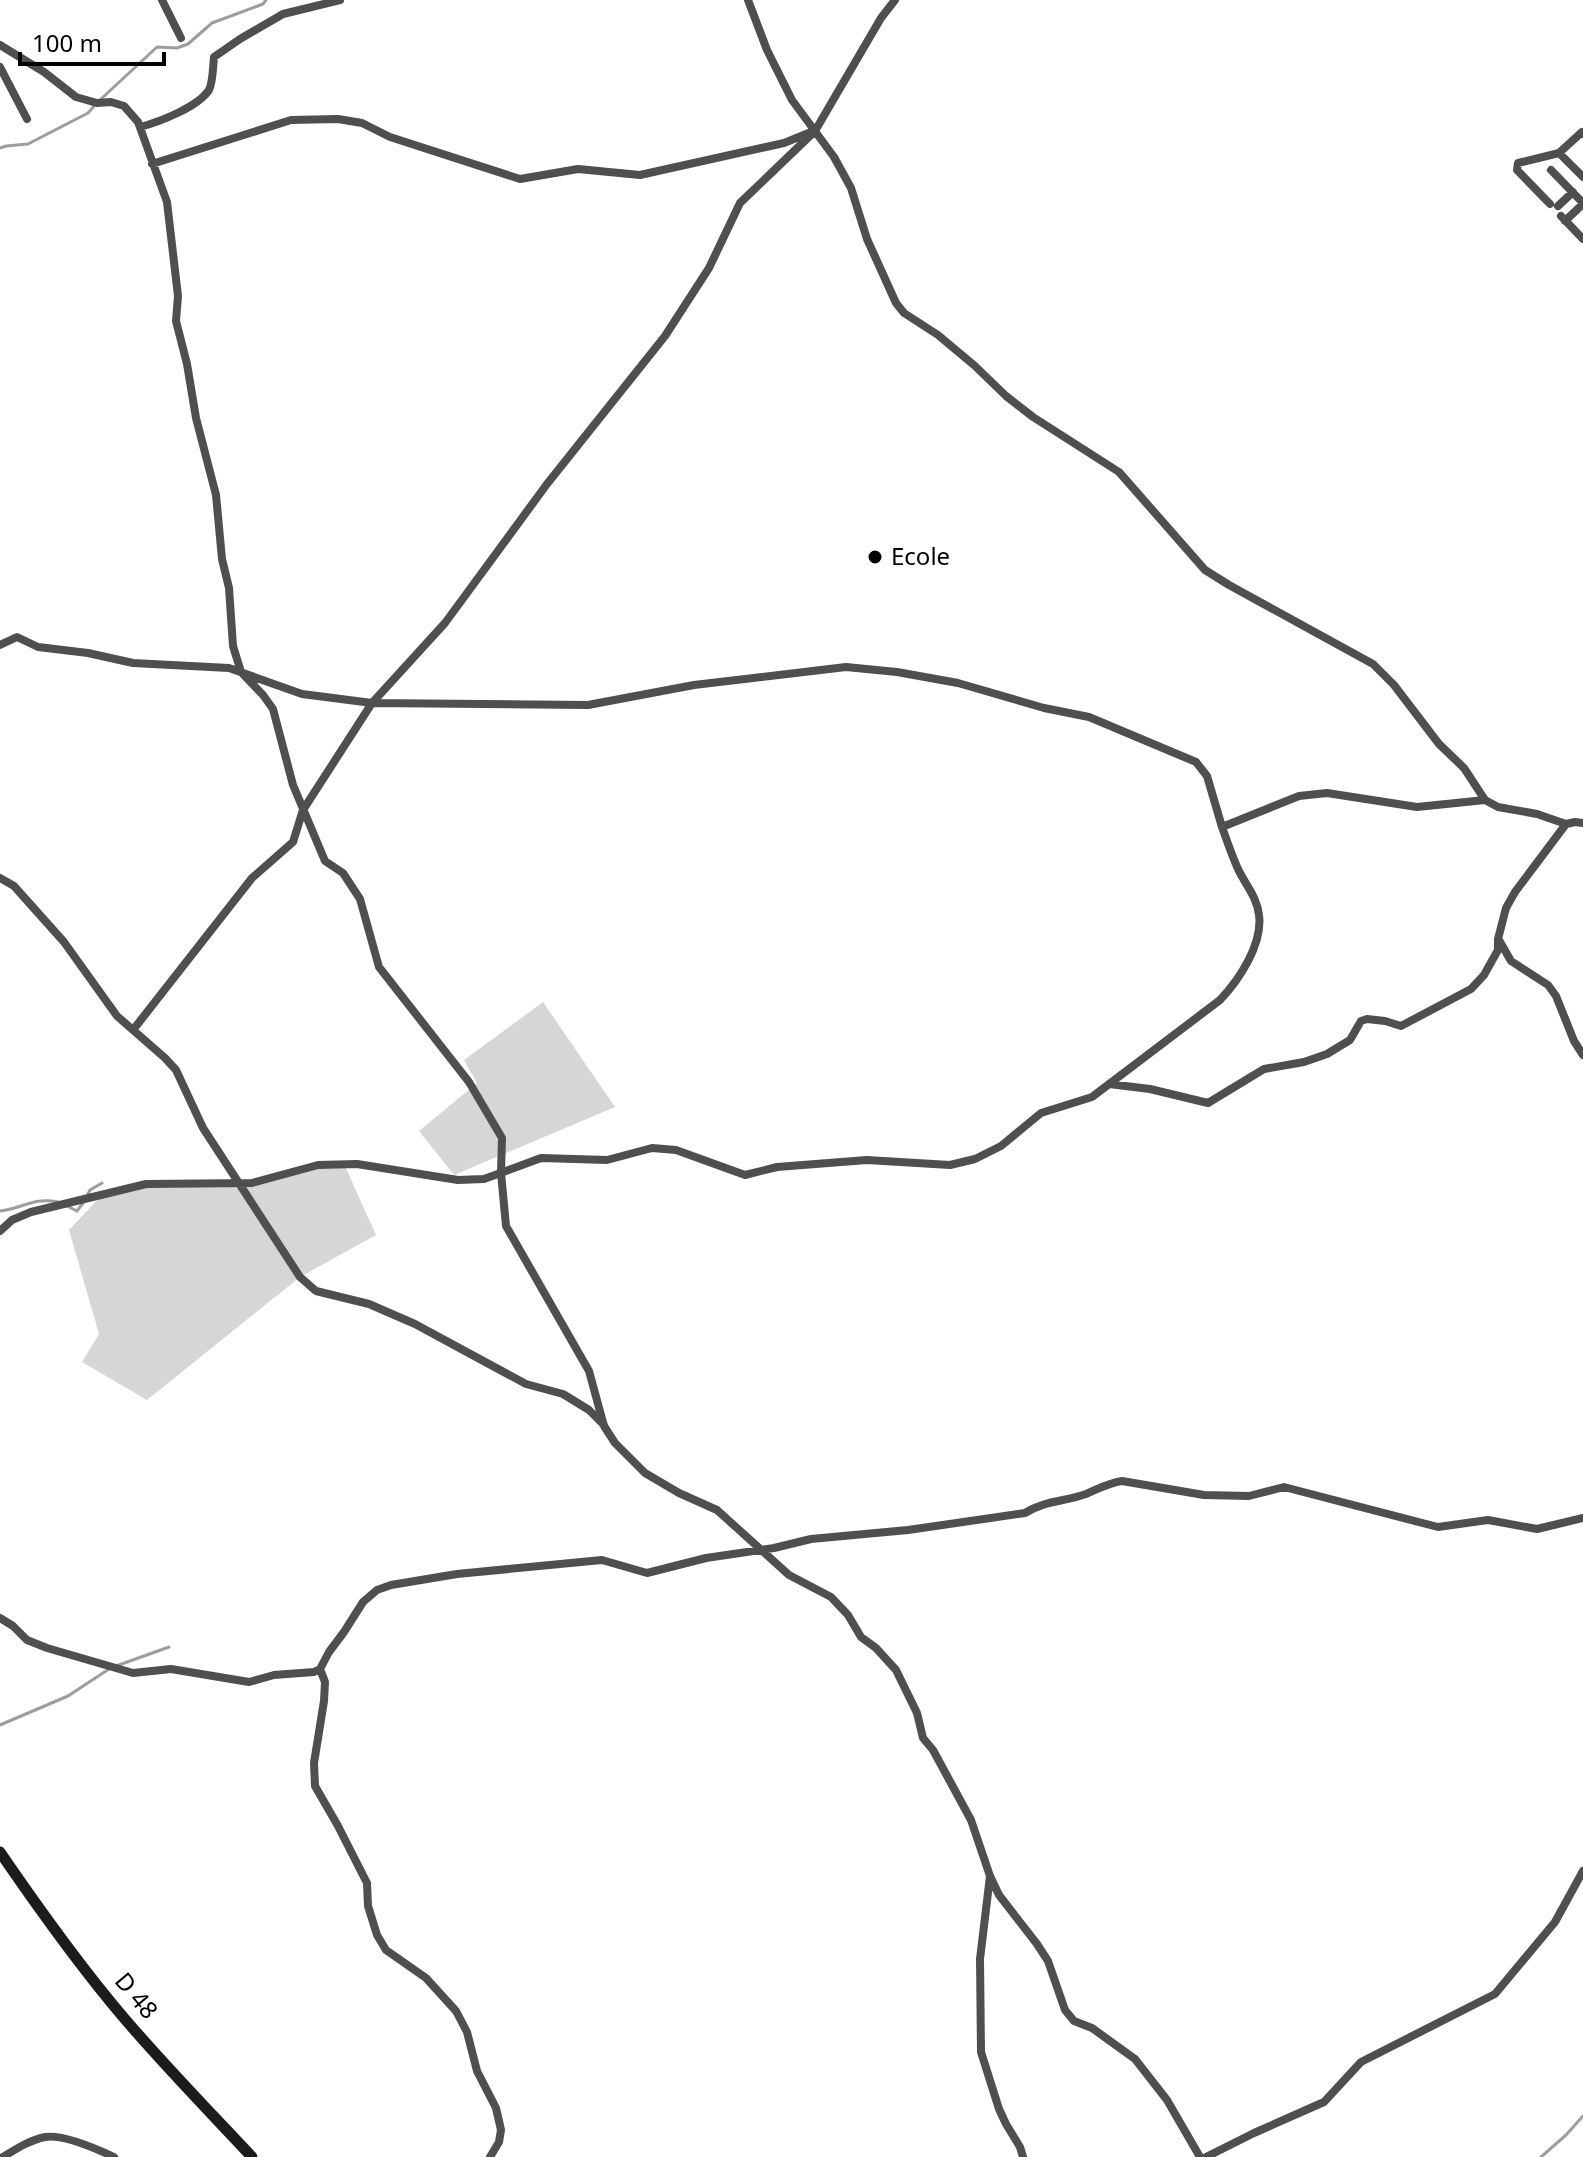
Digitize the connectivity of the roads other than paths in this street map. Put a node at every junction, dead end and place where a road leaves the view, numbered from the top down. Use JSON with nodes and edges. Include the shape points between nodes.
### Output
{"nodes":[{"id":1,"x":162,"y":0,"type":"edge"},
{"id":2,"x":340,"y":0,"type":"edge"},
{"id":3,"x":748,"y":0,"type":"edge"},
{"id":4,"x":895,"y":0,"type":"edge"},
{"id":5,"x":181,"y":38,"type":"dead end"},
{"id":6,"x":0,"y":45,"type":"edge"},
{"id":7,"x":0,"y":67,"type":"edge"},
{"id":8,"x":27,"y":119,"type":"dead end"},
{"id":9,"x":140,"y":127,"type":"junction"},
{"id":10,"x":815,"y":131,"type":"junction"},
{"id":11,"x":1583,"y":134,"type":"edge"},
{"id":12,"x":1559,"y":153,"type":"junction"},
{"id":13,"x":152,"y":164,"type":"junction"},
{"id":14,"x":1551,"y":170,"type":"dead end"},
{"id":15,"x":1583,"y":177,"type":"edge"},
{"id":16,"x":1573,"y":192,"type":"junction"},
{"id":17,"x":1583,"y":204,"type":"edge"},
{"id":18,"x":1583,"y":239,"type":"edge"},
{"id":19,"x":0,"y":645,"type":"edge"},
{"id":20,"x":241,"y":672,"type":"junction"},
{"id":21,"x":372,"y":703,"type":"junction"},
{"id":22,"x":1485,"y":800,"type":"junction"},
{"id":23,"x":303,"y":810,"type":"junction"},
{"id":24,"x":1583,"y":823,"type":"edge"},
{"id":25,"x":1566,"y":824,"type":"junction"},
{"id":26,"x":1222,"y":827,"type":"junction"},
{"id":27,"x":0,"y":878,"type":"edge"},
{"id":28,"x":1498,"y":939,"type":"junction"},
{"id":29,"x":133,"y":1030,"type":"junction"},
{"id":30,"x":1583,"y":1055,"type":"edge"},
{"id":31,"x":1109,"y":1084,"type":"junction"},
{"id":32,"x":501,"y":1173,"type":"junction"},
{"id":33,"x":241,"y":1183,"type":"junction"},
{"id":34,"x":0,"y":1231,"type":"edge"},
{"id":35,"x":604,"y":1426,"type":"junction"},
{"id":36,"x":1583,"y":1518,"type":"edge"},
{"id":37,"x":760,"y":1550,"type":"junction"},
{"id":38,"x":0,"y":1618,"type":"edge"},
{"id":39,"x":320,"y":1669,"type":"junction"},
{"id":40,"x":0,"y":1852,"type":"edge"},
{"id":41,"x":1583,"y":1871,"type":"edge"},
{"id":42,"x":990,"y":1876,"type":"junction"},
{"id":43,"x":3,"y":2157,"type":"edge"},
{"id":44,"x":114,"y":2157,"type":"edge"},
{"id":45,"x":252,"y":2157,"type":"edge"},
{"id":46,"x":490,"y":2157,"type":"edge"},
{"id":47,"x":1023,"y":2157,"type":"edge"},
{"id":48,"x":1203,"y":2157,"type":"edge"}],
"edges":[{"from":1,"to":5,"type":"street"},
{"from":2,"to":9,"type":"street","via":[[283,14],[240,39],[214,57],[210,89],[191,106]]},
{"from":3,"to":10,"type":"street","via":[[792,100]]},
{"from":4,"to":10,"type":"street"},
{"from":6,"to":9,"type":"street","via":[[76,97],[124,106]]},
{"from":7,"to":8,"type":"street"},
{"from":9,"to":13,"type":"street"},
{"from":10,"to":13,"type":"street","via":[[784,143],[640,175],[578,169],[520,179],[362,123],[291,120]]},
{"from":10,"to":21,"type":"street","via":[[740,203],[709,268],[665,336],[445,623]]},
{"from":10,"to":22,"type":"street","via":[[851,188],[867,239],[904,313],[938,335],[1033,417],[1119,472],[1205,570],[1373,664],[1464,768]]},
{"from":11,"to":12,"type":"street"},
{"from":12,"to":15,"type":"street"},
{"from":12,"to":16,"type":"street","via":[[1518,163],[1517,170],[1554,205]]},
{"from":13,"to":20,"type":"street","via":[[167,202],[176,321],[216,495],[233,646]]},
{"from":14,"to":16,"type":"street"},
{"from":16,"to":17,"type":"street"},
{"from":17,"to":18,"type":"street","via":[[1563,218]]},
{"from":19,"to":20,"type":"street","via":[[17,637],[38,647],[133,663]]},
{"from":20,"to":21,"type":"street","via":[[302,694]]},
{"from":20,"to":23,"type":"street","via":[[273,709]]},
{"from":21,"to":23,"type":"street"},
{"from":21,"to":26,"type":"street","via":[[588,705],[694,685],[846,667],[897,672],[1089,717],[1196,762],[1207,776]]},
{"from":22,"to":25,"type":"street"},
{"from":22,"to":26,"type":"street","via":[[1417,807],[1327,793],[1299,796]]},
{"from":23,"to":29,"type":"street","via":[[293,842],[252,878]]},
{"from":23,"to":32,"type":"street","via":[[325,861],[343,873],[360,899],[379,967],[469,1082],[502,1138]]},
{"from":24,"to":25,"type":"street"},
{"from":25,"to":28,"type":"street","via":[[1515,892]]},
{"from":26,"to":31,"type":"street","via":[[1259,916],[1250,959],[1220,1000]]},
{"from":27,"to":29,"type":"street","via":[[14,886],[64,942]]},
{"from":28,"to":30,"type":"street","via":[[1511,961],[1548,985]]},
{"from":28,"to":31,"type":"street","via":[[1498,950],[1471,989],[1401,1026],[1361,1021],[1350,1040],[1327,1054],[1264,1069],[1208,1103]]},
{"from":29,"to":33,"type":"street","via":[[176,1070],[203,1128]]},
{"from":31,"to":32,"type":"street","via":[[1092,1097],[1041,1113],[1001,1146],[950,1165],[867,1160],[777,1167],[745,1175],[676,1150],[652,1148],[607,1160],[541,1158]]},
{"from":32,"to":33,"type":"street","via":[[458,1180],[357,1164],[318,1165]]},
{"from":32,"to":35,"type":"street","via":[[506,1226],[589,1371]]},
{"from":33,"to":34,"type":"street","via":[[146,1184],[31,1212]]},
{"from":33,"to":35,"type":"street","via":[[300,1277],[316,1291],[369,1304],[415,1324],[526,1384],[563,1394]]},
{"from":35,"to":37,"type":"street","via":[[645,1473],[717,1510]]},
{"from":36,"to":37,"type":"street","via":[[1537,1529],[1488,1520],[1438,1527],[1284,1487],[1249,1496],[1204,1495],[1122,1481],[1025,1513]]},
{"from":37,"to":39,"type":"street","via":[[647,1573],[602,1560],[391,1585],[363,1602]]},
{"from":37,"to":42,"type":"street","via":[[789,1575],[831,1597],[861,1637],[896,1670],[923,1738],[971,1820]]},
{"from":38,"to":39,"type":"street","via":[[27,1640],[133,1673],[171,1669],[249,1682]]},
{"from":39,"to":46,"type":"street","via":[[325,1682],[315,1786],[367,1883],[368,1906],[386,1950],[426,1978],[467,2032],[501,2130]]},
{"from":40,"to":45,"type":"street","name":"D 48","via":[[103,1992]]},
{"from":41,"to":48,"type":"street","via":[[1555,1922],[1495,1994],[1361,2062],[1324,2102]]},
{"from":42,"to":47,"type":"street","via":[[980,1959],[981,2052],[999,2109]]},
{"from":42,"to":48,"type":"street","via":[[1048,1961],[1065,2010],[1135,2059]]},
{"from":43,"to":44,"type":"street","via":[[47,2137]]}]}
